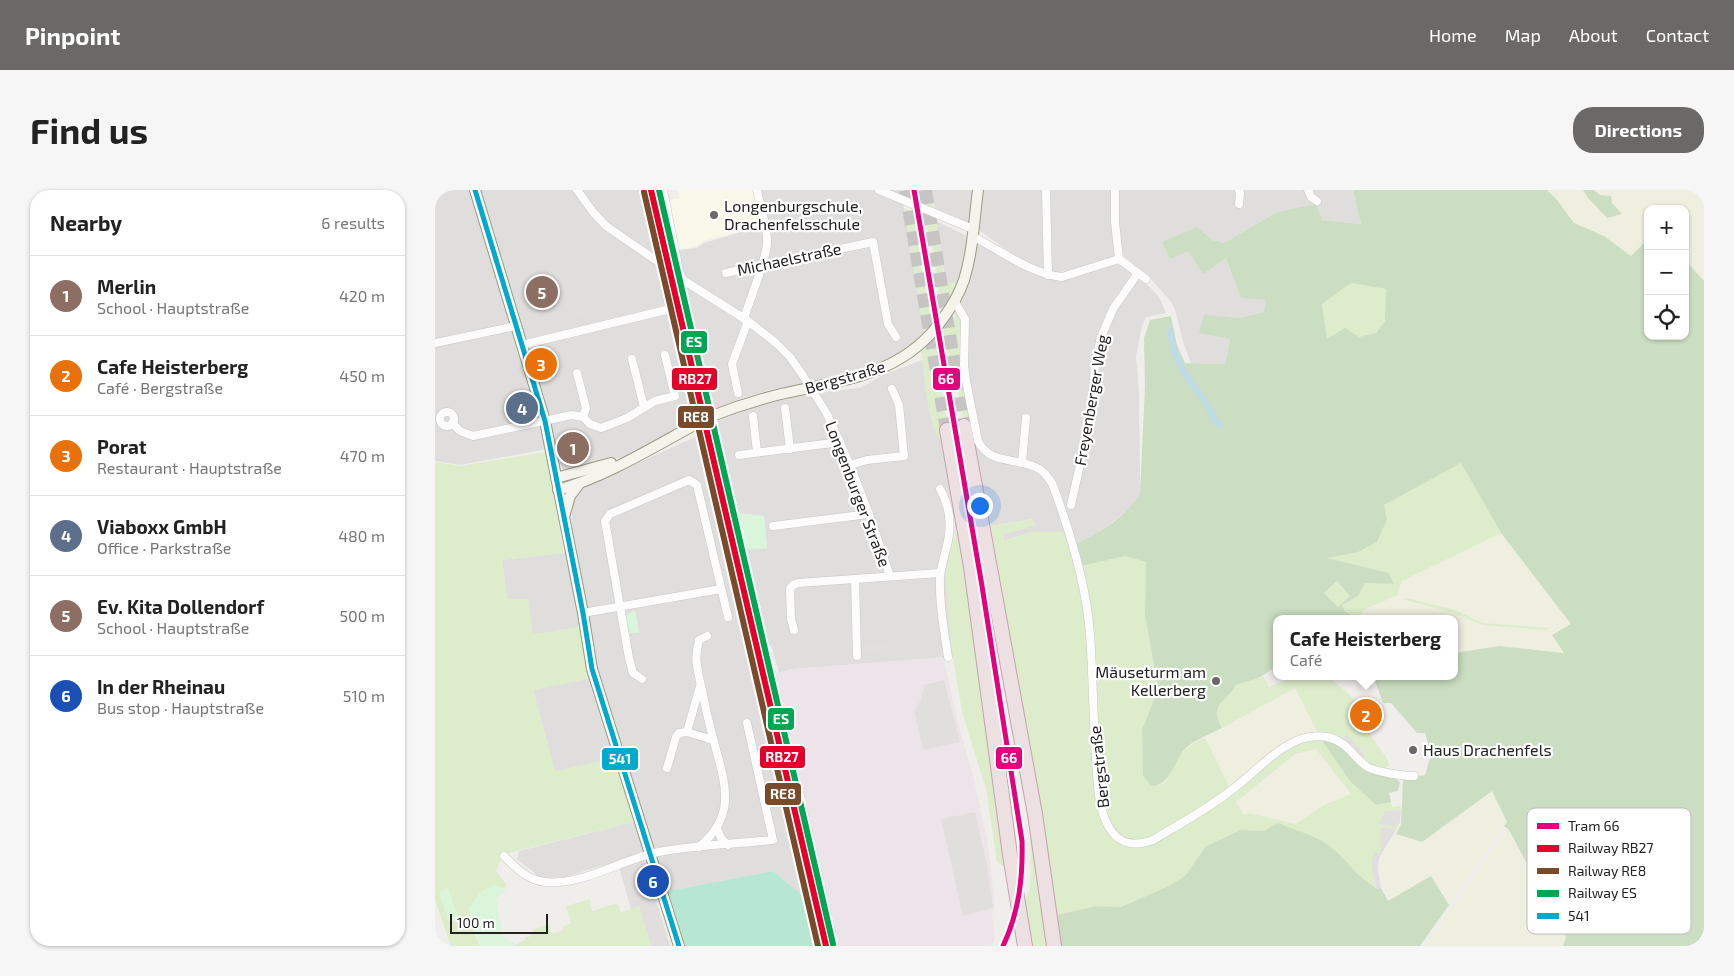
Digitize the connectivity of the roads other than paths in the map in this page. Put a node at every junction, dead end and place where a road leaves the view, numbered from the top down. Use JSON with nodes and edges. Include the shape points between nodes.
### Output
{"nodes":[{"id":1,"x":475,"y":190,"type":"edge"},
{"id":2,"x":577,"y":190,"type":"edge"},
{"id":3,"x":663,"y":190,"type":"edge"},
{"id":4,"x":757,"y":190,"type":"edge"},
{"id":5,"x":879,"y":190,"type":"edge"},
{"id":6,"x":977,"y":190,"type":"edge"},
{"id":7,"x":1046,"y":190,"type":"edge"},
{"id":8,"x":1115,"y":190,"type":"edge"},
{"id":9,"x":1239,"y":190,"type":"edge"},
{"id":10,"x":1308,"y":190,"type":"edge"},
{"id":11,"x":1317,"y":200,"type":"dead end"},
{"id":12,"x":1239,"y":204,"type":"dead end"},
{"id":13,"x":973,"y":232,"type":"junction"},
{"id":14,"x":1119,"y":259,"type":"junction"},
{"id":15,"x":761,"y":266,"type":"junction"},
{"id":16,"x":725,"y":273,"type":"dead end"},
{"id":17,"x":1138,"y":273,"type":"junction"},
{"id":18,"x":1048,"y":275,"type":"junction"},
{"id":19,"x":1146,"y":279,"type":"dead end"},
{"id":20,"x":955,"y":302,"type":"junction"},
{"id":21,"x":746,"y":320,"type":"junction"},
{"id":22,"x":517,"y":326,"type":"junction"},
{"id":23,"x":896,"y":337,"type":"dead end"},
{"id":24,"x":435,"y":343,"type":"edge"},
{"id":25,"x":522,"y":345,"type":"junction"},
{"id":26,"x":665,"y":355,"type":"dead end"},
{"id":27,"x":631,"y":360,"type":"dead end"},
{"id":28,"x":577,"y":373,"type":"dead end"},
{"id":29,"x":812,"y":388,"type":"junction"},
{"id":30,"x":892,"y":389,"type":"dead end"},
{"id":31,"x":738,"y":393,"type":"dead end"},
{"id":32,"x":644,"y":407,"type":"junction"},
{"id":33,"x":785,"y":408,"type":"dead end"},
{"id":34,"x":712,"y":416,"type":"tunnel mouth"},
{"id":35,"x":753,"y":416,"type":"dead end"},
{"id":36,"x":583,"y":417,"type":"junction"},
{"id":37,"x":1026,"y":418,"type":"dead end"},
{"id":38,"x":545,"y":421,"type":"junction"},
{"id":39,"x":452,"y":423,"type":"dead end"},
{"id":40,"x":696,"y":424,"type":"tunnel mouth"},
{"id":41,"x":964,"y":426,"type":"tunnel mouth"},
{"id":42,"x":947,"y":430,"type":"tunnel mouth"},
{"id":43,"x":840,"y":442,"type":"junction"},
{"id":44,"x":791,"y":448,"type":"junction"},
{"id":45,"x":757,"y":452,"type":"junction"},
{"id":46,"x":739,"y":455,"type":"dead end"},
{"id":47,"x":636,"y":456,"type":"junction"},
{"id":48,"x":1022,"y":463,"type":"junction"},
{"id":49,"x":850,"y":466,"type":"junction"},
{"id":50,"x":556,"y":478,"type":"junction"},
{"id":51,"x":579,"y":484,"type":"junction"},
{"id":52,"x":940,"y":489,"type":"dead end"},
{"id":53,"x":558,"y":490,"type":"junction"},
{"id":54,"x":1071,"y":505,"type":"dead end"},
{"id":55,"x":869,"y":514,"type":"junction"},
{"id":56,"x":564,"y":519,"type":"junction"},
{"id":57,"x":773,"y":526,"type":"dead end"},
{"id":58,"x":940,"y":573,"type":"junction"},
{"id":59,"x":890,"y":576,"type":"junction"},
{"id":60,"x":855,"y":579,"type":"junction"},
{"id":61,"x":721,"y":589,"type":"junction"},
{"id":62,"x":621,"y":607,"type":"junction"},
{"id":63,"x":583,"y":613,"type":"junction"},
{"id":64,"x":728,"y":617,"type":"dead end"},
{"id":65,"x":794,"y":630,"type":"dead end"},
{"id":66,"x":707,"y":636,"type":"dead end"},
{"id":67,"x":857,"y":656,"type":"dead end"},
{"id":68,"x":948,"y":657,"type":"dead end"},
{"id":69,"x":642,"y":680,"type":"dead end"},
{"id":70,"x":701,"y":683,"type":"junction"},
{"id":71,"x":747,"y":723,"type":"dead end"},
{"id":72,"x":687,"y":732,"type":"junction"},
{"id":73,"x":713,"y":740,"type":"junction"},
{"id":74,"x":667,"y":768,"type":"dead end"},
{"id":75,"x":1414,"y":776,"type":"dead end"},
{"id":76,"x":717,"y":828,"type":"junction"},
{"id":77,"x":728,"y":845,"type":"junction"},
{"id":78,"x":699,"y":847,"type":"junction"},
{"id":79,"x":650,"y":855,"type":"junction"},
{"id":80,"x":504,"y":856,"type":"dead end"},
{"id":81,"x":679,"y":946,"type":"edge"},
{"id":82,"x":1025,"y":946,"type":"edge"},
{"id":83,"x":1054,"y":946,"type":"edge"}],
"edges":[{"from":1,"to":22,"type":"main road"},
{"from":2,"to":25,"type":"street","via":[[606,226],[660,263],[670,309]]},
{"from":3,"to":21,"type":"street","name":"Longenburger Straße","via":[[683,280]]},
{"from":4,"to":15,"type":"street","via":[[767,238]]},
{"from":5,"to":13,"type":"street"},
{"from":6,"to":13,"type":"main road","name":"Bergstraße"},
{"from":7,"to":18,"type":"street"},
{"from":8,"to":14,"type":"street"},
{"from":9,"to":12,"type":"street"},
{"from":10,"to":11,"type":"street"},
{"from":13,"to":18,"type":"street","via":[[1000,252]]},
{"from":13,"to":20,"type":"main road","name":"Bergstraße","via":[[964,281]]},
{"from":14,"to":17,"type":"street"},
{"from":14,"to":18,"type":"street","via":[[1062,277]]},
{"from":15,"to":16,"type":"street","name":"Michaelstraße"},
{"from":15,"to":21,"type":"street"},
{"from":15,"to":23,"type":"street","name":"Michaelstraße","via":[[873,242],[888,324]]},
{"from":17,"to":19,"type":"street"},
{"from":17,"to":54,"type":"street","name":"Freyenberger Weg","via":[[1113,309],[1101,337],[1095,364],[1091,415]]},
{"from":20,"to":29,"type":"main road","name":"Bergstraße","via":[[928,337],[901,359],[851,379]]},
{"from":20,"to":48,"type":"street","name":"Bergstraße","via":[[965,319],[964,364],[978,442],[987,454]]},
{"from":21,"to":29,"type":"street","name":"Longenburger Straße","via":[[776,343]]},
{"from":21,"to":31,"type":"street","via":[[732,364]]},
{"from":22,"to":24,"type":"street"},
{"from":22,"to":25,"type":"main road"},
{"from":25,"to":38,"type":"main road"},
{"from":26,"to":32,"type":"street","via":[[675,396]]},
{"from":27,"to":32,"type":"street"},
{"from":28,"to":36,"type":"street","via":[[586,408]]},
{"from":29,"to":34,"type":"main road","name":"Bergstraße","via":[[759,400]]},
{"from":29,"to":43,"type":"street","name":"Longenburger Straße"},
{"from":30,"to":49,"type":"street","via":[[899,404],[904,456],[867,460]]},
{"from":32,"to":36,"type":"street","via":[[601,428]]},
{"from":33,"to":44,"type":"street"},
{"from":35,"to":45,"type":"street"},
{"from":36,"to":38,"type":"street","via":[[563,416]]},
{"from":37,"to":48,"type":"street"},
{"from":38,"to":39,"type":"street","via":[[473,436],[460,431]]},
{"from":38,"to":50,"type":"main road"},
{"from":40,"to":47,"type":"main road"},
{"from":41,"to":83,"type":"highway","via":[[1035,814]]},
{"from":42,"to":82,"type":"highway","via":[[971,567]]},
{"from":43,"to":44,"type":"street"},
{"from":43,"to":49,"type":"street","name":"Longenburger Straße"},
{"from":44,"to":45,"type":"street"},
{"from":45,"to":46,"type":"street"},
{"from":47,"to":50,"type":"main road"},
{"from":47,"to":51,"type":"main road"},
{"from":48,"to":75,"type":"street","name":"Bergstraße","via":[[1044,472],[1053,483],[1080,569],[1090,633],[1099,802],[1110,828],[1121,840],[1139,844],[1153,840],[1232,790],[1294,742],[1317,736],[1342,743],[1371,769]]},
{"from":49,"to":55,"type":"street","name":"Longenburger Straße"},
{"from":50,"to":53,"type":"main road"},
{"from":51,"to":53,"type":"main road"},
{"from":51,"to":56,"type":"main road","via":[[570,496]]},
{"from":52,"to":58,"type":"street","via":[[947,501],[949,515],[949,536]]},
{"from":53,"to":56,"type":"main road"},
{"from":55,"to":57,"type":"street"},
{"from":55,"to":59,"type":"street","name":"Longenburger Straße"},
{"from":56,"to":63,"type":"main road"},
{"from":58,"to":59,"type":"street"},
{"from":58,"to":68,"type":"street"},
{"from":59,"to":60,"type":"street"},
{"from":60,"to":65,"type":"street","via":[[793,585],[790,589]]},
{"from":60,"to":67,"type":"street"},
{"from":61,"to":62,"type":"street"},
{"from":61,"to":62,"type":"street","via":[[697,486],[689,480],[607,516],[605,521]]},
{"from":61,"to":64,"type":"street"},
{"from":62,"to":63,"type":"street"},
{"from":62,"to":69,"type":"street","via":[[633,673]]},
{"from":63,"to":79,"type":"main road","via":[[592,669]]},
{"from":66,"to":70,"type":"street","via":[[699,640],[695,654]]},
{"from":70,"to":72,"type":"street"},
{"from":70,"to":73,"type":"street"},
{"from":71,"to":77,"type":"street","via":[[773,840]]},
{"from":72,"to":73,"type":"street"},
{"from":72,"to":74,"type":"street","via":[[676,737]]},
{"from":73,"to":76,"type":"street","via":[[725,787]]},
{"from":76,"to":77,"type":"street"},
{"from":76,"to":78,"type":"street"},
{"from":77,"to":78,"type":"street"},
{"from":78,"to":79,"type":"street"},
{"from":79,"to":80,"type":"street","via":[[557,882],[544,882],[522,874]]},
{"from":79,"to":81,"type":"main road"}]}
